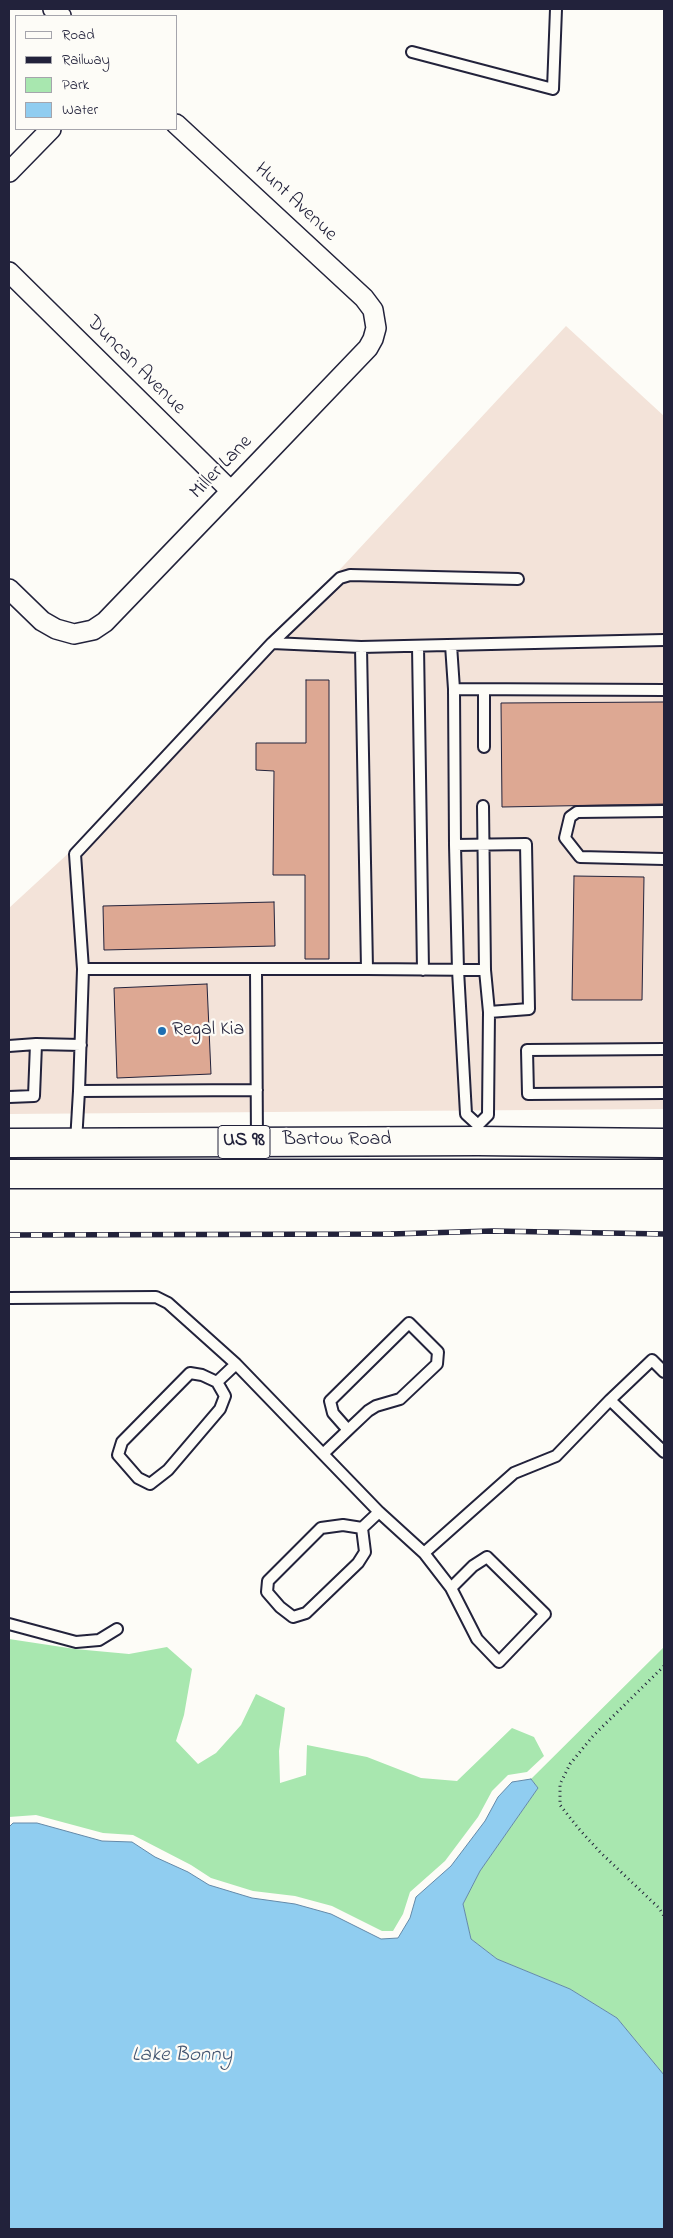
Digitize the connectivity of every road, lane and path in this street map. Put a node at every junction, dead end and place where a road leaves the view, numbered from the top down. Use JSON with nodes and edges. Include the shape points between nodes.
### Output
{"nodes":[{"id":1,"x":556,"y":9,"type":"edge"},
{"id":2,"x":412,"y":52,"type":"dead end"},
{"id":3,"x":178,"y":126,"type":"edge"},
{"id":4,"x":49,"y":130,"type":"edge"},
{"id":5,"x":9,"y":172,"type":"edge"},
{"id":6,"x":9,"y":272,"type":"edge"},
{"id":7,"x":375,"y":320,"type":"joint"},
{"id":8,"x":231,"y":491,"type":"junction"},
{"id":9,"x":518,"y":579,"type":"dead end"},
{"id":10,"x":9,"y":589,"type":"edge"},
{"id":11,"x":664,"y":640,"type":"edge"},
{"id":12,"x":272,"y":643,"type":"junction"},
{"id":13,"x":451,"y":645,"type":"junction"},
{"id":14,"x":418,"y":646,"type":"junction"},
{"id":15,"x":361,"y":647,"type":"junction"},
{"id":16,"x":454,"y":689,"type":"junction"},
{"id":17,"x":484,"y":690,"type":"junction"},
{"id":18,"x":664,"y":690,"type":"edge"},
{"id":19,"x":484,"y":748,"type":"dead end"},
{"id":20,"x":483,"y":806,"type":"dead end"},
{"id":21,"x":664,"y":811,"type":"edge"},
{"id":22,"x":482,"y":844,"type":"junction"},
{"id":23,"x":454,"y":845,"type":"junction"},
{"id":24,"x":664,"y":859,"type":"edge"},
{"id":25,"x":82,"y":969,"type":"junction"},
{"id":26,"x":256,"y":969,"type":"junction"},
{"id":27,"x":367,"y":969,"type":"junction"},
{"id":28,"x":423,"y":970,"type":"junction"},
{"id":29,"x":458,"y":970,"type":"junction"},
{"id":30,"x":486,"y":970,"type":"junction"},
{"id":31,"x":489,"y":1012,"type":"junction"},
{"id":32,"x":36,"y":1044,"type":"junction"},
{"id":33,"x":81,"y":1045,"type":"junction"},
{"id":34,"x":9,"y":1046,"type":"edge"},
{"id":35,"x":664,"y":1049,"type":"edge"},
{"id":36,"x":257,"y":1090,"type":"junction"},
{"id":37,"x":79,"y":1091,"type":"junction"},
{"id":38,"x":664,"y":1093,"type":"edge"},
{"id":39,"x":9,"y":1097,"type":"edge"},
{"id":40,"x":478,"y":1133,"type":"junction"},
{"id":41,"x":76,"y":1142,"type":"junction"},
{"id":42,"x":258,"y":1142,"type":"junction"},
{"id":43,"x":9,"y":1143,"type":"edge"},
{"id":44,"x":664,"y":1143,"type":"edge"},
{"id":45,"x":479,"y":1173,"type":"junction"},
{"id":46,"x":9,"y":1174,"type":"edge"},
{"id":47,"x":664,"y":1174,"type":"edge"},
{"id":48,"x":9,"y":1298,"type":"edge"},
{"id":49,"x":236,"y":1364,"type":"junction"},
{"id":50,"x":664,"y":1372,"type":"edge"},
{"id":51,"x":217,"y":1382,"type":"junction"},
{"id":52,"x":610,"y":1400,"type":"junction"},
{"id":53,"x":348,"y":1430,"type":"junction"},
{"id":54,"x":664,"y":1452,"type":"edge"},
{"id":55,"x":324,"y":1453,"type":"junction"},
{"id":56,"x":379,"y":1512,"type":"junction"},
{"id":57,"x":362,"y":1528,"type":"junction"},
{"id":58,"x":424,"y":1553,"type":"junction"},
{"id":59,"x":451,"y":1588,"type":"junction"},
{"id":60,"x":9,"y":1624,"type":"edge"},
{"id":61,"x":116,"y":1629,"type":"dead end"},
{"id":62,"x":664,"y":1666,"type":"edge"},
{"id":63,"x":664,"y":1916,"type":"edge"}],
"edges":[{"from":1,"to":2,"type":"lane","via":[[553,88]]},
{"from":3,"to":7,"type":"street","name":"Hunt Avenue","via":[[364,298],[373,310]]},
{"from":4,"to":5,"type":"street"},
{"from":6,"to":8,"type":"street","name":"Duncan Avenue"},
{"from":7,"to":8,"type":"street","name":"Miller Lane","via":[[376,328],[368,348]]},
{"from":8,"to":10,"type":"street","name":"Miller Lane","via":[[105,622],[93,630],[74,634],[56,629],[42,621]]},
{"from":9,"to":12,"type":"lane","via":[[350,575],[340,578]]},
{"from":11,"to":13,"type":"lane"},
{"from":12,"to":15,"type":"lane"},
{"from":12,"to":25,"type":"lane","via":[[75,854]]},
{"from":13,"to":14,"type":"lane"},
{"from":13,"to":16,"type":"lane"},
{"from":14,"to":15,"type":"lane"},
{"from":14,"to":28,"type":"lane"},
{"from":15,"to":27,"type":"lane"},
{"from":16,"to":17,"type":"lane"},
{"from":16,"to":23,"type":"lane"},
{"from":17,"to":18,"type":"lane"},
{"from":17,"to":19,"type":"lane"},
{"from":20,"to":22,"type":"lane"},
{"from":21,"to":24,"type":"lane","via":[[577,812],[570,817],[566,838],[580,857]]},
{"from":22,"to":23,"type":"lane"},
{"from":22,"to":30,"type":"lane"},
{"from":22,"to":31,"type":"lane","via":[[526,844],[529,1009]]},
{"from":23,"to":29,"type":"lane"},
{"from":25,"to":26,"type":"lane"},
{"from":25,"to":33,"type":"lane"},
{"from":26,"to":27,"type":"lane"},
{"from":26,"to":36,"type":"lane"},
{"from":27,"to":28,"type":"lane"},
{"from":28,"to":29,"type":"lane"},
{"from":29,"to":30,"type":"lane"},
{"from":29,"to":40,"type":"lane","via":[[466,1114]]},
{"from":30,"to":31,"type":"lane"},
{"from":31,"to":40,"type":"lane","via":[[488,1115]]},
{"from":32,"to":33,"type":"lane"},
{"from":32,"to":34,"type":"lane"},
{"from":32,"to":39,"type":"lane","via":[[34,1096]]},
{"from":33,"to":37,"type":"lane"},
{"from":35,"to":38,"type":"lane","via":[[526,1050],[528,1094]]},
{"from":36,"to":37,"type":"lane"},
{"from":36,"to":42,"type":"lane"},
{"from":37,"to":41,"type":"lane"},
{"from":40,"to":42,"type":"main road","name":"Bartow Road","number":"US 98"},
{"from":40,"to":44,"type":"main road","name":"Bartow Road","number":"US 98"},
{"from":40,"to":45,"type":"street"},
{"from":41,"to":42,"type":"main road","name":"Bartow Road","number":"US 98"},
{"from":41,"to":43,"type":"main road","name":"Bartow Road","number":"US 98"},
{"from":45,"to":46,"type":"main road","name":"Bartow Road","number":"US 98"},
{"from":45,"to":47,"type":"main road","name":"Bartow Road","number":"US 98"},
{"from":48,"to":49,"type":"lane","via":[[156,1297],[168,1303]]},
{"from":49,"to":51,"type":"lane"},
{"from":49,"to":55,"type":"lane"},
{"from":50,"to":52,"type":"lane","via":[[652,1360]]},
{"from":51,"to":51,"type":"lane","via":[[190,1373],[122,1442],[118,1455],[138,1478],[150,1484],[168,1470],[220,1409],[225,1396]]},
{"from":52,"to":54,"type":"lane"},
{"from":52,"to":58,"type":"lane","via":[[556,1456],[514,1473]]},
{"from":53,"to":53,"type":"lane","via":[[333,1413],[330,1401],[409,1323],[438,1352],[436,1364],[400,1399],[376,1406]]},
{"from":53,"to":55,"type":"lane"},
{"from":55,"to":56,"type":"lane"},
{"from":56,"to":57,"type":"lane"},
{"from":56,"to":58,"type":"lane"},
{"from":57,"to":57,"type":"lane","via":[[343,1525],[321,1528],[268,1581],[267,1592],[293,1617],[306,1613],[358,1563],[365,1552]]},
{"from":58,"to":59,"type":"lane"},
{"from":59,"to":59,"type":"lane","via":[[476,1639],[499,1662],[545,1614],[487,1557]]},
{"from":60,"to":61,"type":"lane","via":[[76,1642],[100,1640]]},
{"from":62,"to":63,"type":"path","via":[[593,1736],[570,1764],[560,1784],[560,1805],[578,1829],[660,1908]]}]}
